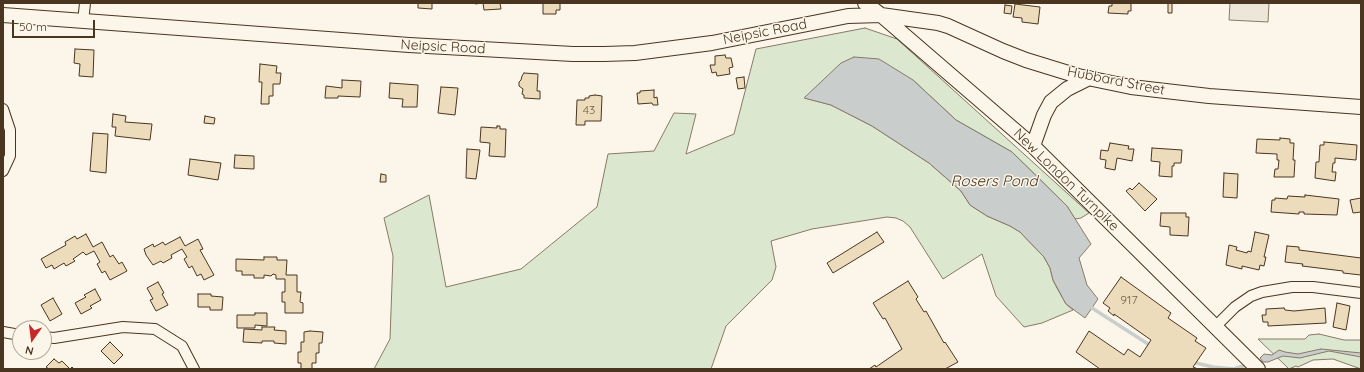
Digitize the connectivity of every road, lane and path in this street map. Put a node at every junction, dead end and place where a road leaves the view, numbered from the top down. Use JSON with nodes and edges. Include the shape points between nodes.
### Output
{"nodes":[{"id":1,"x":85,"y":3,"type":"edge"},
{"id":2,"x":865,"y":3,"type":"edge"},
{"id":3,"x":3,"y":15,"type":"edge"},
{"id":4,"x":881,"y":15,"type":"junction"},
{"id":5,"x":83,"y":22,"type":"junction"},
{"id":6,"x":1089,"y":78,"type":"junction"},
{"id":7,"x":1361,"y":107,"type":"edge"},
{"id":8,"x":3,"y":108,"type":"edge"},
{"id":9,"x":1033,"y":146,"type":"junction"},
{"id":10,"x":3,"y":171,"type":"edge"},
{"id":11,"x":1361,"y":293,"type":"edge"},
{"id":12,"x":1215,"y":327,"type":"junction"},
{"id":13,"x":52,"y":338,"type":"edge"},
{"id":14,"x":194,"y":369,"type":"edge"},
{"id":15,"x":1258,"y":369,"type":"edge"}],
"edges":[{"from":1,"to":5,"type":"street"},
{"from":2,"to":4,"type":"street","name":"New London Turnpike"},
{"from":3,"to":5,"type":"street","name":"Neipsic Road"},
{"from":4,"to":5,"type":"street","name":"Neipsic Road","via":[[848,16],[712,43],[635,53],[604,54],[409,45]]},
{"from":4,"to":6,"type":"street","name":"Hubbard Street","via":[[938,22],[1020,58]]},
{"from":4,"to":9,"type":"street","name":"New London Turnpike"},
{"from":6,"to":7,"type":"street","name":"Hubbard Street","via":[[1162,91]]},
{"from":6,"to":9,"type":"street","via":[[1067,89],[1051,102]]},
{"from":8,"to":10,"type":"street","via":[[10,130],[10,156]]},
{"from":9,"to":12,"type":"street","name":"New London Turnpike"},
{"from":11,"to":12,"type":"street","via":[[1313,287],[1292,287],[1262,292],[1235,307]]},
{"from":12,"to":15,"type":"street","name":"New London Turnpike"},
{"from":13,"to":14,"type":"street","via":[[123,327],[155,329],[182,346]]}]}
